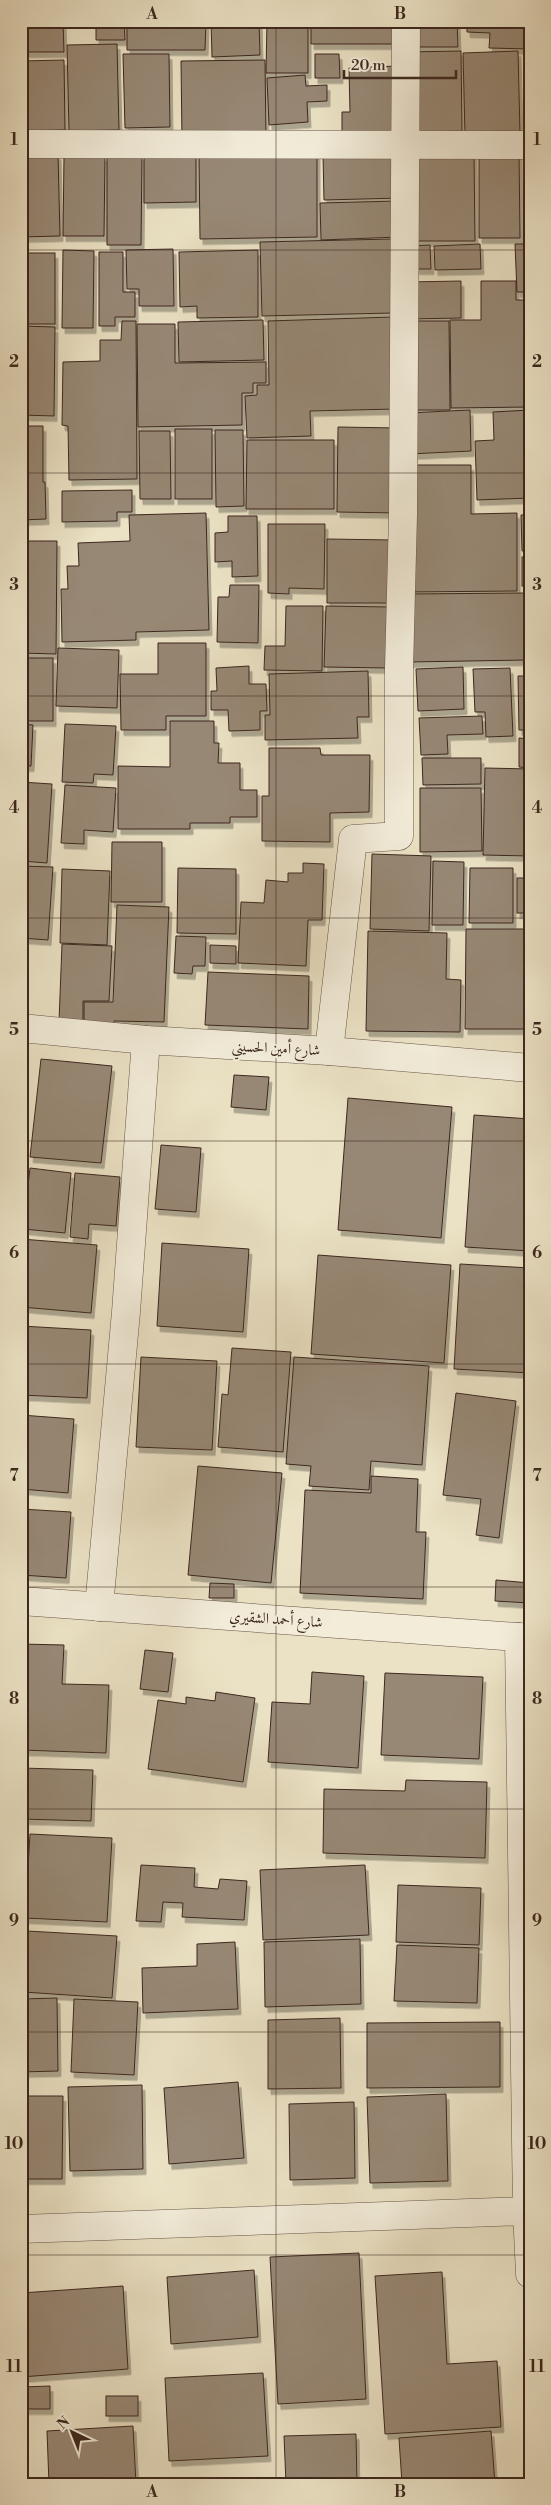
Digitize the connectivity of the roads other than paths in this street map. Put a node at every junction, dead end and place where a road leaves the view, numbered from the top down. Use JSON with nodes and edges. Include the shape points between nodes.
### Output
{"nodes":[{"id":1,"x":406,"y":21,"type":"edge"},
{"id":2,"x":405,"y":143,"type":"junction"},
{"id":3,"x":21,"y":144,"type":"edge"},
{"id":4,"x":530,"y":145,"type":"edge"},
{"id":5,"x":21,"y":1028,"type":"edge"},
{"id":6,"x":146,"y":1040,"type":"junction"},
{"id":7,"x":329,"y":1051,"type":"junction"},
{"id":8,"x":530,"y":1068,"type":"edge"},
{"id":9,"x":21,"y":1601,"type":"edge"},
{"id":10,"x":99,"y":1607,"type":"junction"},
{"id":11,"x":524,"y":1637,"type":"edge"},
{"id":12,"x":526,"y":2211,"type":"junction"},
{"id":13,"x":21,"y":2229,"type":"edge"},
{"id":14,"x":530,"y":2274,"type":"edge"}],
"edges":[{"from":1,"to":2,"type":"street"},
{"from":2,"to":3,"type":"street"},
{"from":2,"to":4,"type":"street"},
{"from":2,"to":7,"type":"street","via":[[399,836],[353,839]]},
{"from":5,"to":6,"type":"street","name":"شارع أمين الحسيني"},
{"from":6,"to":7,"type":"street","name":"شارع أمين الحسيني"},
{"from":6,"to":10,"type":"street","via":[[126,1312]]},
{"from":7,"to":8,"type":"street","name":"شارع أمين الحسيني"},
{"from":9,"to":10,"type":"street","name":"شارع أحمد الشقيري"},
{"from":10,"to":11,"type":"street","name":"شارع أحمد الشقيري"},
{"from":11,"to":12,"type":"street"},
{"from":12,"to":13,"type":"street"},
{"from":12,"to":14,"type":"street"}]}
